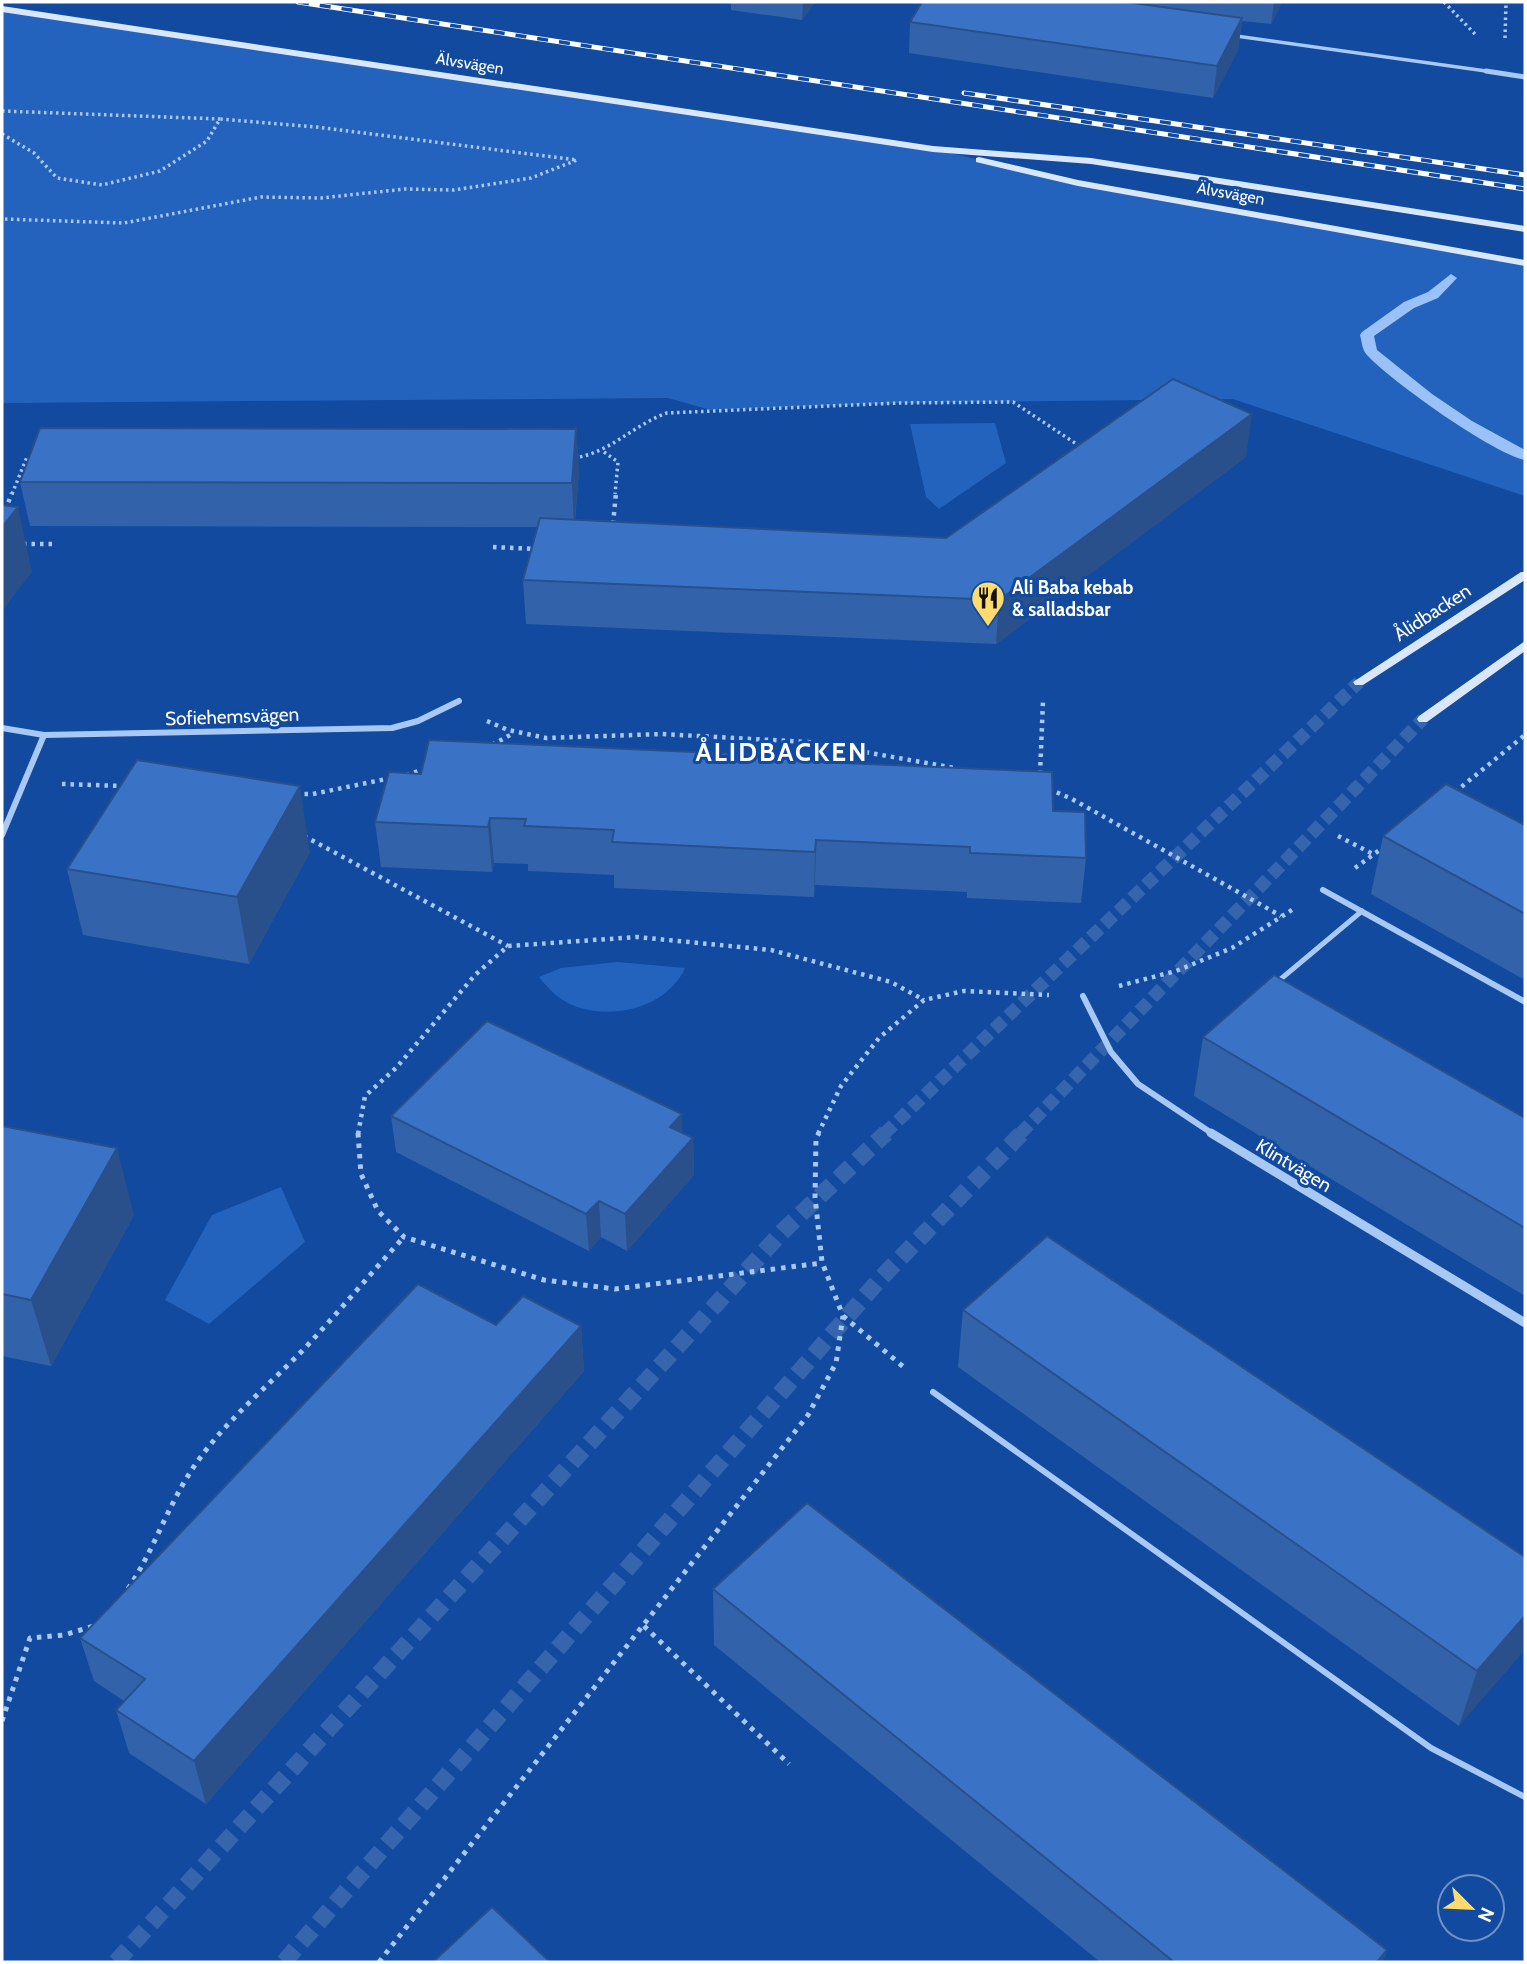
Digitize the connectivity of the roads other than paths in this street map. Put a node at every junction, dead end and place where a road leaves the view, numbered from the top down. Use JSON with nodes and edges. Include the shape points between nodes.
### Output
{"nodes":[{"id":1,"x":2,"y":9,"type":"edge"},
{"id":2,"x":1229,"y":35,"type":"edge"},
{"id":3,"x":1486,"y":71,"type":"joint"},
{"id":4,"x":1525,"y":76,"type":"edge"},
{"id":5,"x":933,"y":149,"type":"junction"},
{"id":6,"x":1525,"y":229,"type":"edge"},
{"id":7,"x":1525,"y":263,"type":"edge"},
{"id":8,"x":1525,"y":575,"type":"edge"},
{"id":9,"x":1525,"y":645,"type":"edge"},
{"id":10,"x":1359,"y":682,"type":"tunnel mouth"},
{"id":11,"x":459,"y":701,"type":"dead end"},
{"id":12,"x":1423,"y":719,"type":"tunnel mouth"},
{"id":13,"x":2,"y":728,"type":"edge"},
{"id":14,"x":44,"y":735,"type":"junction"},
{"id":15,"x":2,"y":835,"type":"edge"},
{"id":16,"x":1323,"y":890,"type":"road end"},
{"id":17,"x":1362,"y":911,"type":"junction"},
{"id":18,"x":1283,"y":994,"type":"edge"},
{"id":19,"x":1083,"y":996,"type":"road end"},
{"id":20,"x":1525,"y":1002,"type":"edge"},
{"id":21,"x":1525,"y":1323,"type":"edge"},
{"id":22,"x":933,"y":1392,"type":"road end"},
{"id":23,"x":1525,"y":1797,"type":"edge"}],
"edges":[{"from":1,"to":5,"type":"main road","name":"Älvsvägen"},
{"from":2,"to":3,"type":"lane"},
{"from":3,"to":4,"type":"street"},
{"from":5,"to":6,"type":"main road","name":"Älvsvägen","via":[[1091,161]]},
{"from":5,"to":7,"type":"main road","name":"Älvsvägen","via":[[1078,183]]},
{"from":8,"to":10,"type":"main road","name":"Ålidbacken"},
{"from":9,"to":12,"type":"main road"},
{"from":11,"to":14,"type":"street","name":"Sofiehemsvägen","via":[[418,721],[392,727]]},
{"from":13,"to":14,"type":"street","name":"Sofiehemsvägen"},
{"from":14,"to":15,"type":"street"},
{"from":16,"to":17,"type":"street"},
{"from":17,"to":18,"type":"lane","via":[[1271,987]]},
{"from":17,"to":20,"type":"street"},
{"from":19,"to":21,"type":"street","name":"Klintvägen","via":[[1111,1052],[1138,1084],[1178,1113]]},
{"from":22,"to":23,"type":"lane","via":[[1431,1748]]}]}
